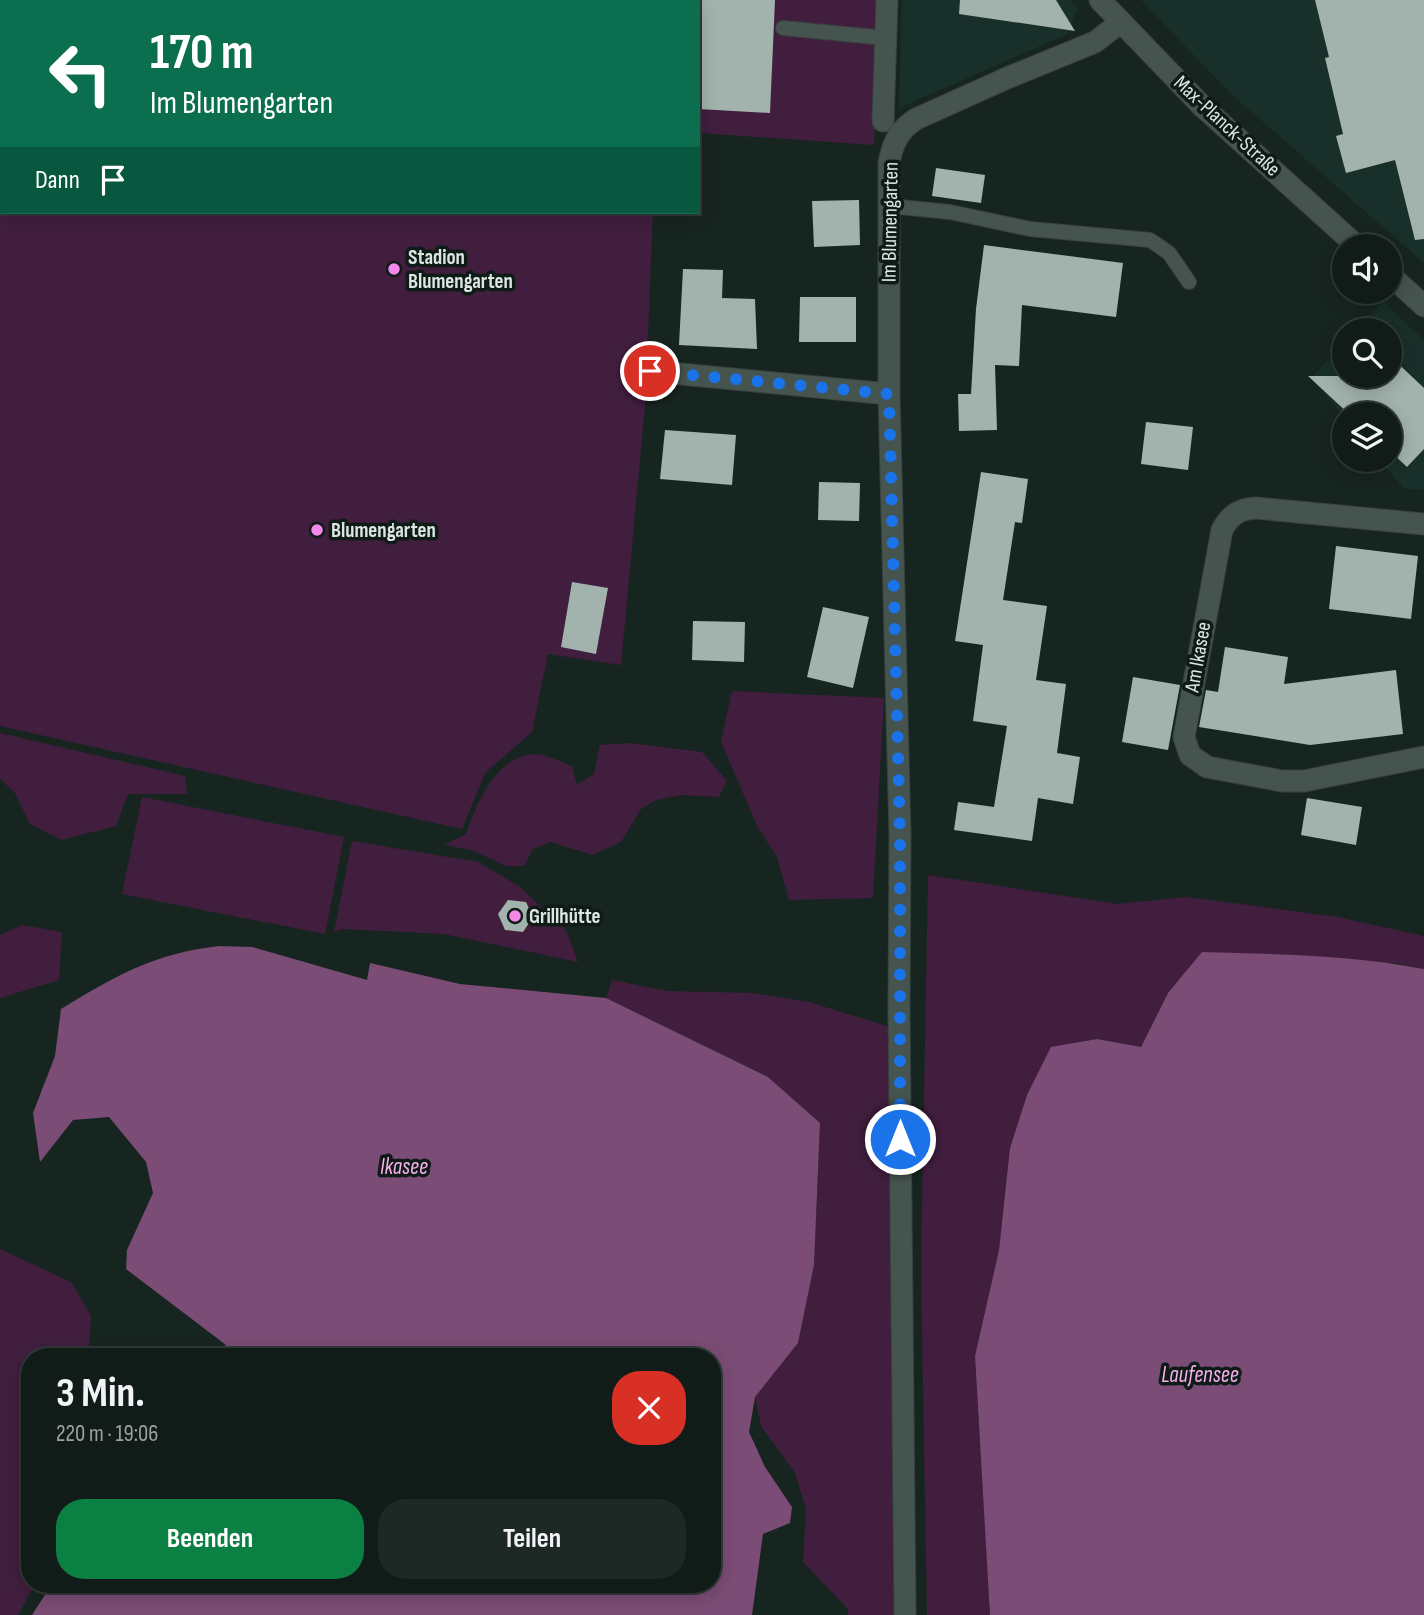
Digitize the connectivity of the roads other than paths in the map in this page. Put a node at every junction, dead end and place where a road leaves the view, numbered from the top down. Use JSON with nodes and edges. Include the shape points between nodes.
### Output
{"nodes":[{"id":1,"x":887,"y":0,"type":"edge"},
{"id":2,"x":1100,"y":0,"type":"edge"},
{"id":3,"x":1121,"y":22,"type":"junction"},
{"id":4,"x":783,"y":28,"type":"dead end"},
{"id":5,"x":885,"y":38,"type":"junction"},
{"id":6,"x":883,"y":121,"type":"dead end"},
{"id":7,"x":889,"y":206,"type":"junction"},
{"id":8,"x":1344,"y":234,"type":"edge"},
{"id":9,"x":1189,"y":282,"type":"dead end"},
{"id":10,"x":1402,"y":286,"type":"edge"},
{"id":11,"x":1424,"y":306,"type":"edge"},
{"id":12,"x":650,"y":371,"type":"dead end"},
{"id":13,"x":889,"y":394,"type":"junction"},
{"id":14,"x":1424,"y":524,"type":"edge"},
{"id":15,"x":1424,"y":757,"type":"edge"},
{"id":16,"x":905,"y":1615,"type":"edge"}],
"edges":[{"from":1,"to":5,"type":"street"},
{"from":2,"to":3,"type":"street","name":"Max-Planck-Straße"},
{"from":3,"to":7,"type":"street","name":"Im Blumengarten","via":[[1095,42],[903,127],[892,145]]},
{"from":3,"to":8,"type":"street","name":"Max-Planck-Straße","via":[[1203,107]]},
{"from":4,"to":5,"type":"lane"},
{"from":5,"to":6,"type":"street"},
{"from":7,"to":9,"type":"lane","via":[[950,212],[1030,229],[1150,240],[1169,253]]},
{"from":7,"to":13,"type":"street","name":"Im Blumengarten"},
{"from":10,"to":11,"type":"street"},
{"from":12,"to":13,"type":"street"},
{"from":13,"to":16,"type":"street","name":"Im Blumengarten","via":[[900,835]]},
{"from":14,"to":15,"type":"street","name":"Am Ikasee","via":[[1256,508],[1245,508],[1228,518],[1222,530],[1184,737],[1190,755],[1207,767],[1282,782]]}]}
